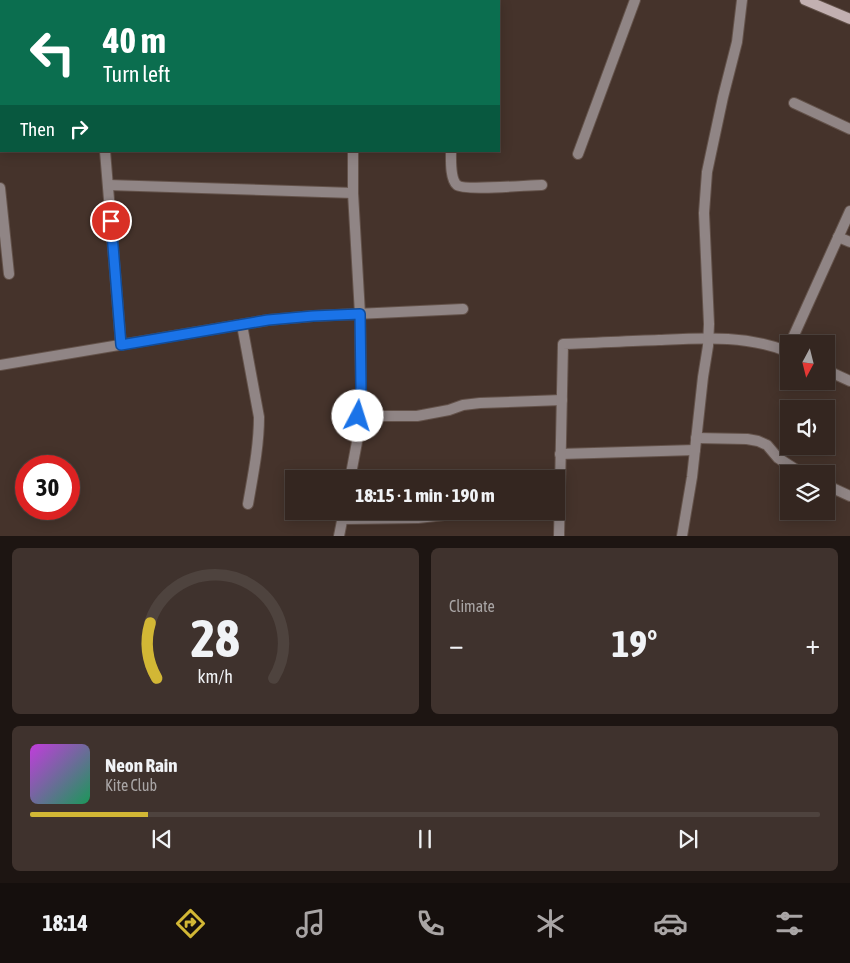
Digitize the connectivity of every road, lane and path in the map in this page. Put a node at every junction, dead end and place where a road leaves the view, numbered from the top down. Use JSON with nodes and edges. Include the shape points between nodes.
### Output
{"nodes":[{"id":1,"x":635,"y":0,"type":"edge"},
{"id":2,"x":742,"y":0,"type":"edge"},
{"id":3,"x":805,"y":0,"type":"edge"},
{"id":4,"x":850,"y":19,"type":"edge"},
{"id":5,"x":794,"y":103,"type":"dead end"},
{"id":6,"x":850,"y":129,"type":"edge"},
{"id":7,"x":105,"y":152,"type":"edge"},
{"id":8,"x":353,"y":152,"type":"edge"},
{"id":9,"x":451,"y":152,"type":"edge"},
{"id":10,"x":578,"y":154,"type":"dead end"},
{"id":11,"x":108,"y":185,"type":"junction"},
{"id":12,"x":542,"y":185,"type":"dead end"},
{"id":13,"x":0,"y":188,"type":"edge"},
{"id":14,"x":353,"y":192,"type":"junction"},
{"id":15,"x":850,"y":212,"type":"edge"},
{"id":16,"x":838,"y":237,"type":"junction"},
{"id":17,"x":850,"y":242,"type":"edge"},
{"id":18,"x":9,"y":274,"type":"dead end"},
{"id":19,"x":463,"y":309,"type":"dead end"},
{"id":20,"x":360,"y":314,"type":"junction"},
{"id":21,"x":242,"y":325,"type":"junction"},
{"id":22,"x":794,"y":335,"type":"edge"},
{"id":23,"x":708,"y":338,"type":"junction"},
{"id":24,"x":121,"y":345,"type":"junction"},
{"id":25,"x":780,"y":346,"type":"edge"},
{"id":26,"x":0,"y":365,"type":"edge"},
{"id":27,"x":835,"y":374,"type":"edge"},
{"id":28,"x":850,"y":381,"type":"edge"},
{"id":29,"x":562,"y":400,"type":"junction"},
{"id":30,"x":358,"y":416,"type":"junction"},
{"id":31,"x":696,"y":438,"type":"junction"},
{"id":32,"x":695,"y":450,"type":"junction"},
{"id":33,"x":560,"y":454,"type":"junction"},
{"id":34,"x":789,"y":465,"type":"edge"},
{"id":35,"x":351,"y":470,"type":"edge"},
{"id":36,"x":559,"y":470,"type":"edge"},
{"id":37,"x":835,"y":489,"type":"edge"},
{"id":38,"x":850,"y":496,"type":"edge"},
{"id":39,"x":248,"y":504,"type":"dead end"},
{"id":40,"x":342,"y":520,"type":"edge"},
{"id":41,"x":558,"y":520,"type":"edge"},
{"id":42,"x":339,"y":536,"type":"edge"},
{"id":43,"x":558,"y":536,"type":"edge"},
{"id":44,"x":682,"y":536,"type":"edge"}],
"edges":[{"from":1,"to":10,"type":"street"},
{"from":2,"to":23,"type":"street","via":[[707,172],[704,213]]},
{"from":3,"to":4,"type":"street"},
{"from":5,"to":6,"type":"street"},
{"from":7,"to":11,"type":"street"},
{"from":8,"to":14,"type":"street"},
{"from":9,"to":12,"type":"street","via":[[452,170],[459,187]]},
{"from":11,"to":14,"type":"street"},
{"from":11,"to":24,"type":"street"},
{"from":13,"to":18,"type":"street"},
{"from":14,"to":20,"type":"street"},
{"from":15,"to":16,"type":"street"},
{"from":16,"to":17,"type":"street"},
{"from":16,"to":22,"type":"street"},
{"from":19,"to":20,"type":"street"},
{"from":20,"to":21,"type":"street","via":[[268,320]]},
{"from":20,"to":30,"type":"street"},
{"from":21,"to":24,"type":"street"},
{"from":21,"to":39,"type":"street","via":[[259,417]]},
{"from":23,"to":25,"type":"street"},
{"from":23,"to":29,"type":"street","via":[[563,344]]},
{"from":23,"to":31,"type":"street"},
{"from":24,"to":26,"type":"street"},
{"from":27,"to":28,"type":"street"},
{"from":29,"to":30,"type":"street","via":[[463,404],[417,416]]},
{"from":29,"to":33,"type":"street"},
{"from":30,"to":35,"type":"street"},
{"from":31,"to":32,"type":"street"},
{"from":31,"to":34,"type":"street","via":[[758,441]]},
{"from":32,"to":33,"type":"street"},
{"from":32,"to":44,"type":"street"},
{"from":33,"to":36,"type":"street"},
{"from":37,"to":38,"type":"street"},
{"from":40,"to":42,"type":"street"},
{"from":41,"to":43,"type":"street"}]}
